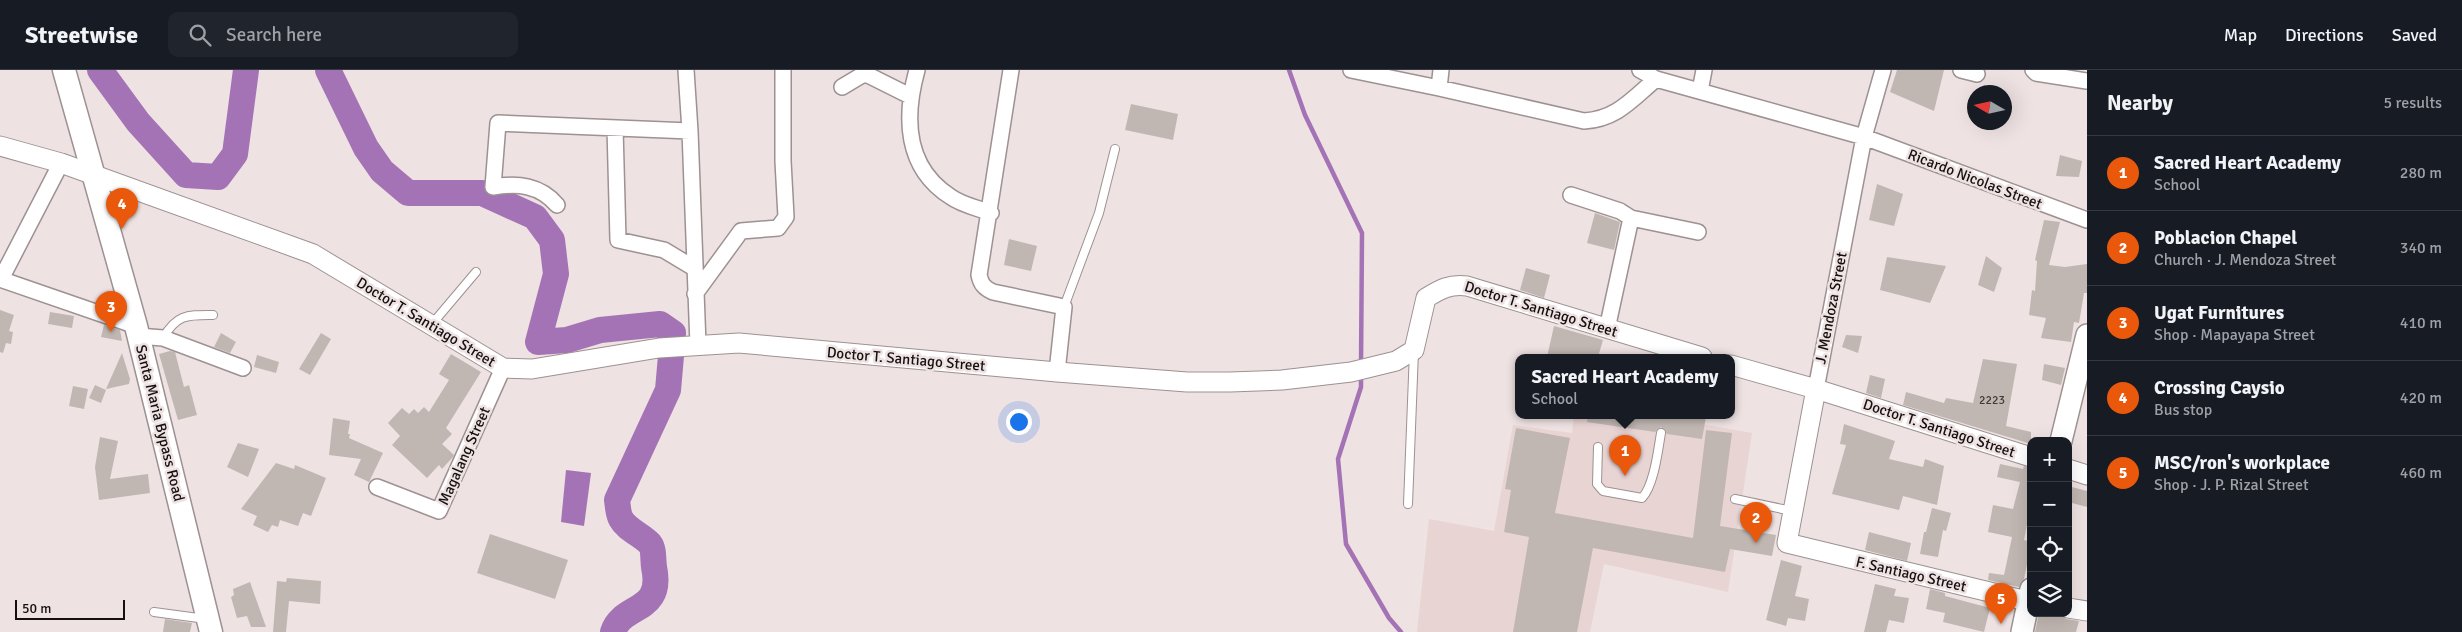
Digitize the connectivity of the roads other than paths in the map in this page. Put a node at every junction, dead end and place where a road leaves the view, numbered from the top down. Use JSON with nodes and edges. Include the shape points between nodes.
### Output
{"nodes":[{"id":1,"x":64,"y":70,"type":"edge"},
{"id":2,"x":686,"y":70,"type":"edge"},
{"id":3,"x":783,"y":70,"type":"edge"},
{"id":4,"x":917,"y":70,"type":"edge"},
{"id":5,"x":1011,"y":70,"type":"edge"},
{"id":6,"x":1351,"y":70,"type":"edge"},
{"id":7,"x":1441,"y":70,"type":"edge"},
{"id":8,"x":1640,"y":70,"type":"edge"},
{"id":9,"x":1704,"y":70,"type":"edge"},
{"id":10,"x":1883,"y":70,"type":"edge"},
{"id":11,"x":1962,"y":70,"type":"edge"},
{"id":12,"x":2033,"y":70,"type":"edge"},
{"id":13,"x":1977,"y":74,"type":"dead end"},
{"id":14,"x":1656,"y":79,"type":"junction"},
{"id":15,"x":2087,"y":81,"type":"edge"},
{"id":16,"x":842,"y":87,"type":"dead end"},
{"id":17,"x":1439,"y":88,"type":"junction"},
{"id":18,"x":1700,"y":91,"type":"junction"},
{"id":19,"x":910,"y":96,"type":"junction"},
{"id":20,"x":615,"y":128,"type":"junction"},
{"id":21,"x":690,"y":131,"type":"junction"},
{"id":22,"x":1864,"y":137,"type":"junction"},
{"id":23,"x":0,"y":146,"type":"edge"},
{"id":24,"x":1115,"y":149,"type":"dead end"},
{"id":25,"x":61,"y":163,"type":"junction"},
{"id":26,"x":95,"y":176,"type":"junction"},
{"id":27,"x":1571,"y":195,"type":"dead end"},
{"id":28,"x":557,"y":205,"type":"dead end"},
{"id":29,"x":990,"y":213,"type":"junction"},
{"id":30,"x":1630,"y":218,"type":"junction"},
{"id":31,"x":2087,"y":220,"type":"edge"},
{"id":32,"x":1698,"y":232,"type":"dead end"},
{"id":33,"x":694,"y":268,"type":"junction"},
{"id":34,"x":476,"y":272,"type":"dead end"},
{"id":35,"x":0,"y":279,"type":"edge"},
{"id":36,"x":695,"y":294,"type":"junction"},
{"id":37,"x":1064,"y":307,"type":"junction"},
{"id":38,"x":213,"y":315,"type":"dead end"},
{"id":39,"x":431,"y":325,"type":"junction"},
{"id":40,"x":1607,"y":329,"type":"junction"},
{"id":41,"x":137,"y":331,"type":"junction"},
{"id":42,"x":2087,"y":335,"type":"edge"},
{"id":43,"x":163,"y":338,"type":"junction"},
{"id":44,"x":696,"y":345,"type":"junction"},
{"id":45,"x":1414,"y":350,"type":"junction"},
{"id":46,"x":1678,"y":354,"type":"edge"},
{"id":47,"x":1735,"y":366,"type":"edge"},
{"id":48,"x":243,"y":368,"type":"dead end"},
{"id":49,"x":503,"y":368,"type":"junction"},
{"id":50,"x":1057,"y":372,"type":"junction"},
{"id":51,"x":1816,"y":389,"type":"junction"},
{"id":52,"x":1661,"y":433,"type":"dead end"},
{"id":53,"x":2062,"y":437,"type":"edge"},
{"id":54,"x":1598,"y":447,"type":"dead end"},
{"id":55,"x":2027,"y":457,"type":"edge"},
{"id":56,"x":2072,"y":470,"type":"edge"},
{"id":57,"x":2087,"y":475,"type":"edge"},
{"id":58,"x":377,"y":487,"type":"dead end"},
{"id":59,"x":1736,"y":500,"type":"dead end"},
{"id":60,"x":1408,"y":504,"type":"dead end"},
{"id":61,"x":1792,"y":511,"type":"junction"},
{"id":62,"x":1791,"y":546,"type":"joint"},
{"id":63,"x":2027,"y":596,"type":"edge"},
{"id":64,"x":2072,"y":609,"type":"edge"},
{"id":65,"x":2027,"y":610,"type":"edge"},
{"id":66,"x":154,"y":612,"type":"dead end"},
{"id":67,"x":2087,"y":612,"type":"edge"},
{"id":68,"x":209,"y":626,"type":"edge"},
{"id":69,"x":2022,"y":632,"type":"edge"}],
"edges":[{"from":1,"to":26,"type":"main road","name":"Santa Maria Bypass Road"},
{"from":2,"to":21,"type":"street"},
{"from":3,"to":36,"type":"street","via":[[782,161],[786,217],[778,228],[741,231]]},
{"from":4,"to":19,"type":"street"},
{"from":5,"to":29,"type":"street"},
{"from":6,"to":17,"type":"street"},
{"from":7,"to":17,"type":"street"},
{"from":8,"to":14,"type":"street","name":"Ricardo Nicolas Street"},
{"from":9,"to":18,"type":"street"},
{"from":10,"to":22,"type":"street","name":"J. Mendoza Street"},
{"from":11,"to":13,"type":"street"},
{"from":12,"to":15,"type":"street"},
{"from":14,"to":17,"type":"street","via":[[1613,115],[1602,120],[1584,121]]},
{"from":14,"to":18,"type":"street","name":"Ricardo Nicolas Street"},
{"from":16,"to":19,"type":"street","via":[[862,75],[868,75]]},
{"from":18,"to":22,"type":"street","name":"Ricardo Nicolas Street"},
{"from":19,"to":29,"type":"street","via":[[912,149],[925,173],[953,199]]},
{"from":20,"to":21,"type":"street"},
{"from":20,"to":28,"type":"street","via":[[498,123],[493,187],[514,184],[530,187],[548,194]]},
{"from":20,"to":33,"type":"street","via":[[618,240],[664,250]]},
{"from":21,"to":33,"type":"street"},
{"from":22,"to":31,"type":"street","name":"Ricardo Nicolas Street"},
{"from":22,"to":51,"type":"street","name":"J. Mendoza Street"},
{"from":23,"to":25,"type":"street","name":"Doctor T. Santiago Street"},
{"from":24,"to":37,"type":"lane","via":[[1099,213]]},
{"from":25,"to":26,"type":"street","name":"Doctor T. Santiago Street"},
{"from":25,"to":35,"type":"street"},
{"from":26,"to":39,"type":"street","name":"Doctor T. Santiago Street","via":[[313,254]]},
{"from":26,"to":41,"type":"main road","name":"Santa Maria Bypass Road"},
{"from":27,"to":30,"type":"street","via":[[1620,211]]},
{"from":29,"to":37,"type":"street","via":[[979,275],[986,289]]},
{"from":30,"to":32,"type":"street"},
{"from":30,"to":40,"type":"street"},
{"from":33,"to":36,"type":"street"},
{"from":34,"to":39,"type":"lane"},
{"from":35,"to":41,"type":"street"},
{"from":36,"to":44,"type":"street"},
{"from":37,"to":50,"type":"street"},
{"from":38,"to":43,"type":"lane","via":[[187,316],[172,324]]},
{"from":39,"to":49,"type":"street","name":"Doctor T. Santiago Street"},
{"from":40,"to":45,"type":"street","name":"Doctor T. Santiago Street","via":[[1455,284],[1426,298]]},
{"from":40,"to":46,"type":"street","name":"Doctor T. Santiago Street"},
{"from":41,"to":43,"type":"street"},
{"from":41,"to":68,"type":"main road","name":"Santa Maria Bypass Road"},
{"from":42,"to":53,"type":"main road"},
{"from":43,"to":48,"type":"street"},
{"from":44,"to":49,"type":"street","name":"Doctor T. Santiago Street","via":[[532,369]]},
{"from":44,"to":50,"type":"street","name":"Doctor T. Santiago Street","via":[[739,343]]},
{"from":45,"to":50,"type":"street","name":"Doctor T. Santiago Street","via":[[1396,360],[1359,370],[1282,380],[1187,382]]},
{"from":45,"to":60,"type":"lane"},
{"from":47,"to":51,"type":"street","name":"Doctor T. Santiago Street"},
{"from":49,"to":58,"type":"street","name":"Magalang Street","via":[[439,511]]},
{"from":51,"to":55,"type":"street","name":"Doctor T. Santiago Street"},
{"from":51,"to":61,"type":"street","name":"J. Mendoza Street"},
{"from":52,"to":54,"type":"lane","via":[[1650,484],[1642,498],[1603,491],[1596,484]]},
{"from":56,"to":57,"type":"street"},
{"from":59,"to":61,"type":"lane"},
{"from":61,"to":62,"type":"street","name":"J. Mendoza Street","via":[[1787,537]]},
{"from":62,"to":63,"type":"street","name":"F. Santiago Street"},
{"from":64,"to":67,"type":"street"},
{"from":65,"to":69,"type":"main road"},
{"from":66,"to":68,"type":"lane"}]}
